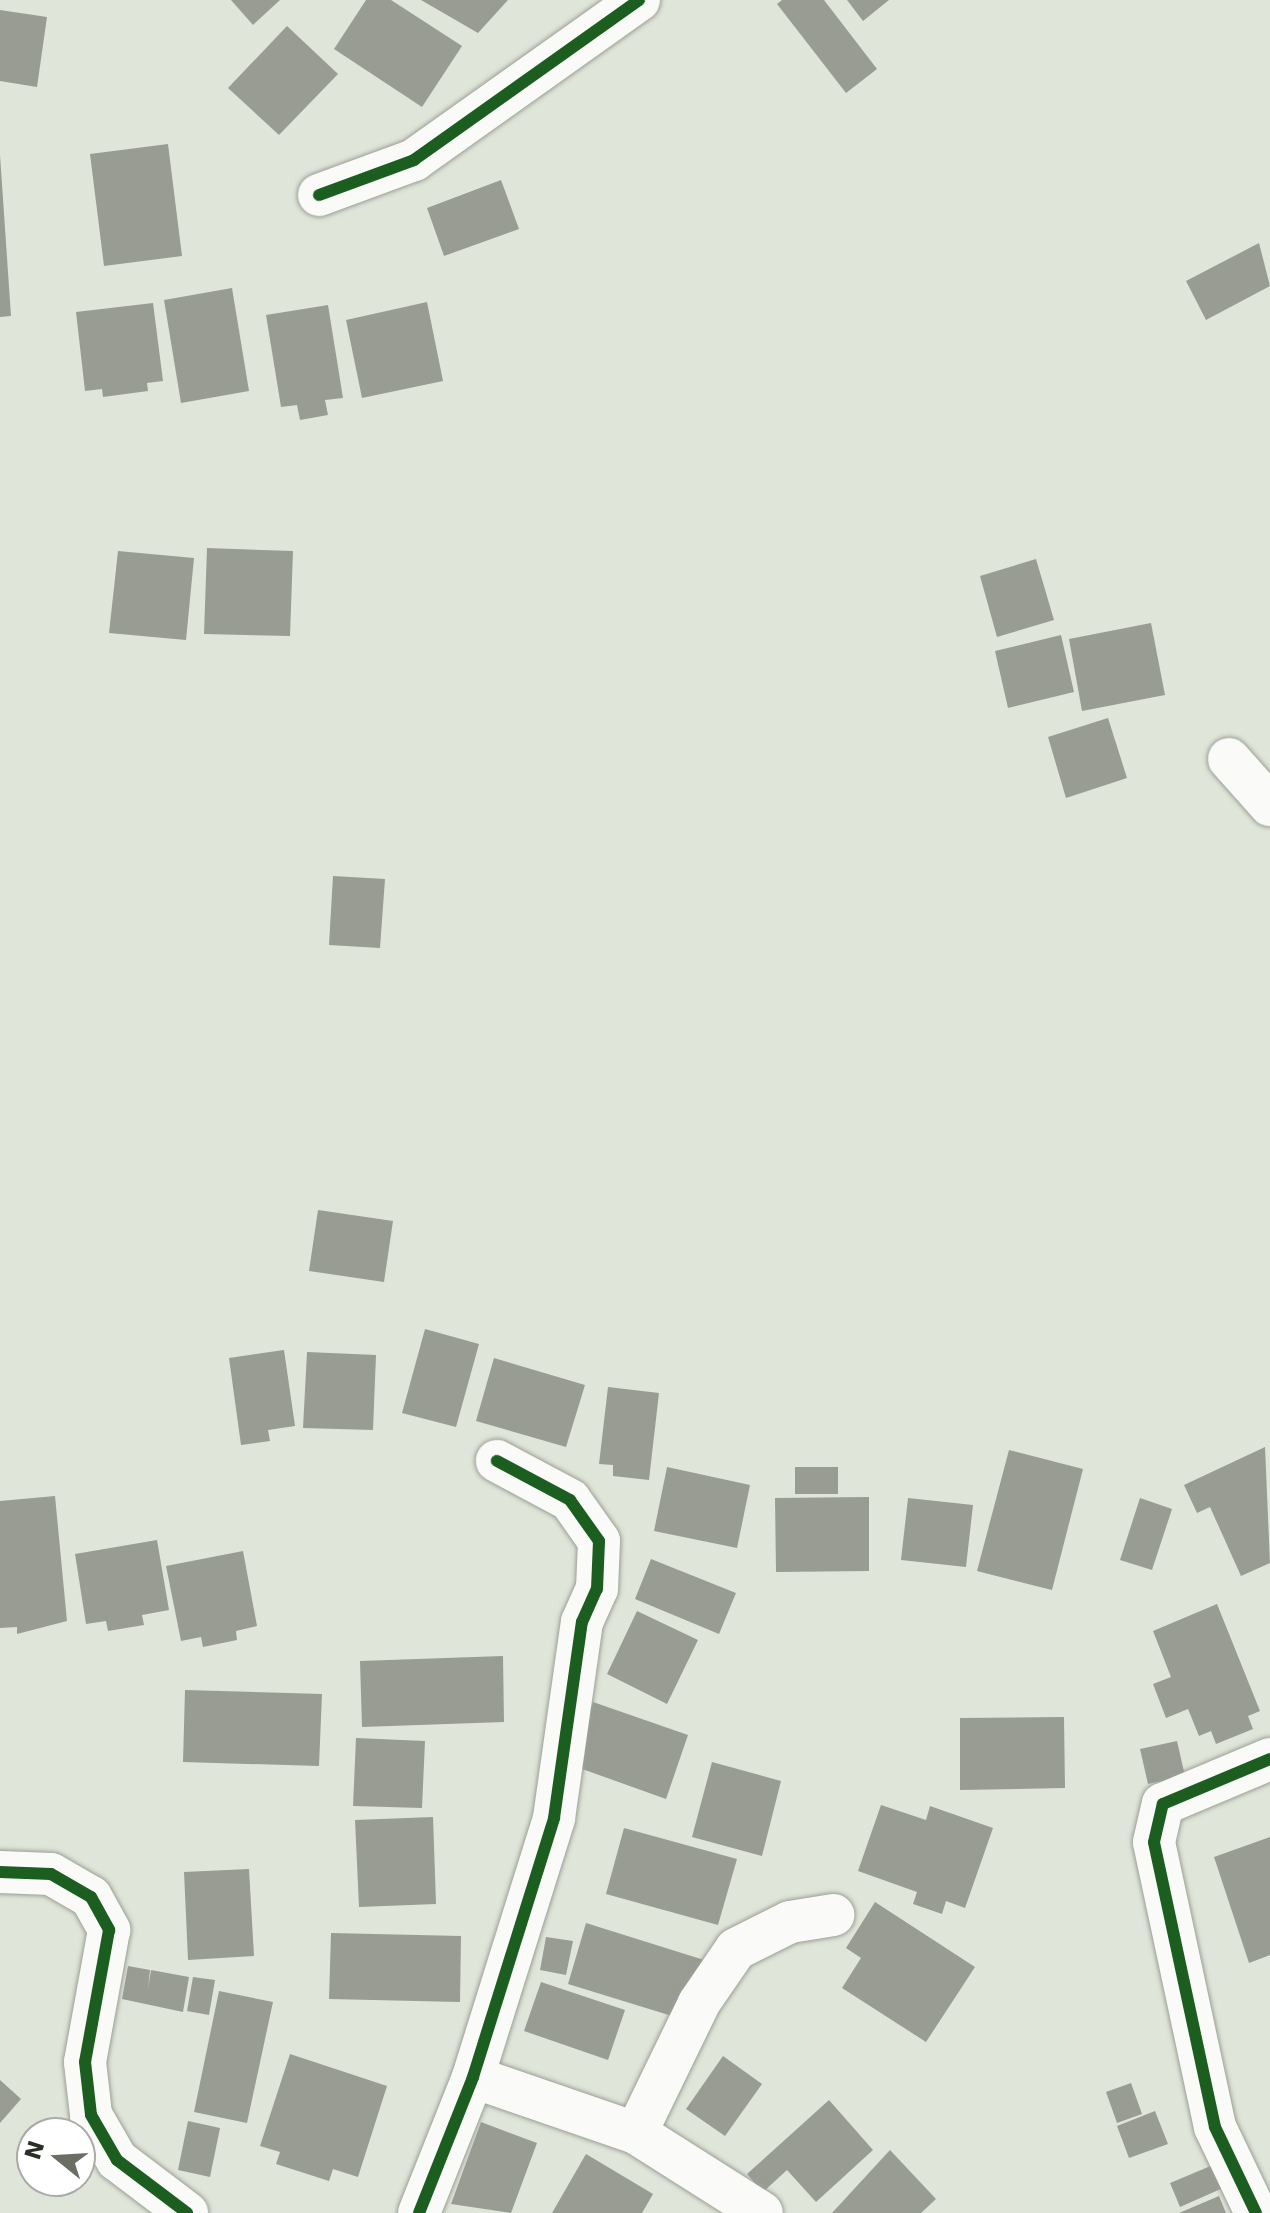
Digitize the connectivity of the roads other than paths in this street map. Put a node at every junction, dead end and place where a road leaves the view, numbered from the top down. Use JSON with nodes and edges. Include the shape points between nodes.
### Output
{"nodes":[{"id":1,"x":639,"y":0,"type":"edge"},
{"id":2,"x":319,"y":195,"type":"dead end"},
{"id":3,"x":1229,"y":759,"type":"dead end"},
{"id":4,"x":1270,"y":805,"type":"edge"},
{"id":5,"x":497,"y":1461,"type":"dead end"},
{"id":6,"x":1270,"y":1759,"type":"edge"},
{"id":7,"x":0,"y":1872,"type":"edge"},
{"id":8,"x":833,"y":1915,"type":"dead end"},
{"id":9,"x":473,"y":2077,"type":"junction"},
{"id":10,"x":636,"y":2133,"type":"junction"},
{"id":11,"x":187,"y":2213,"type":"edge"},
{"id":12,"x":419,"y":2213,"type":"edge"},
{"id":13,"x":762,"y":2213,"type":"edge"},
{"id":14,"x":1256,"y":2213,"type":"edge"}],
"edges":[{"from":1,"to":2,"type":"street","via":[[414,160]]},
{"from":3,"to":4,"type":"street"},
{"from":5,"to":9,"type":"street","via":[[570,1500],[599,1541],[554,1818]]},
{"from":6,"to":14,"type":"street","via":[[1163,1804],[1154,1842],[1215,2127]]},
{"from":7,"to":11,"type":"street","via":[[51,1874],[91,1897],[109,1930],[85,2062],[91,2115],[117,2160]]},
{"from":8,"to":10,"type":"street","via":[[790,1922],[736,1949],[699,2003]]},
{"from":9,"to":10,"type":"street"},
{"from":9,"to":12,"type":"street"},
{"from":10,"to":13,"type":"street"}]}
